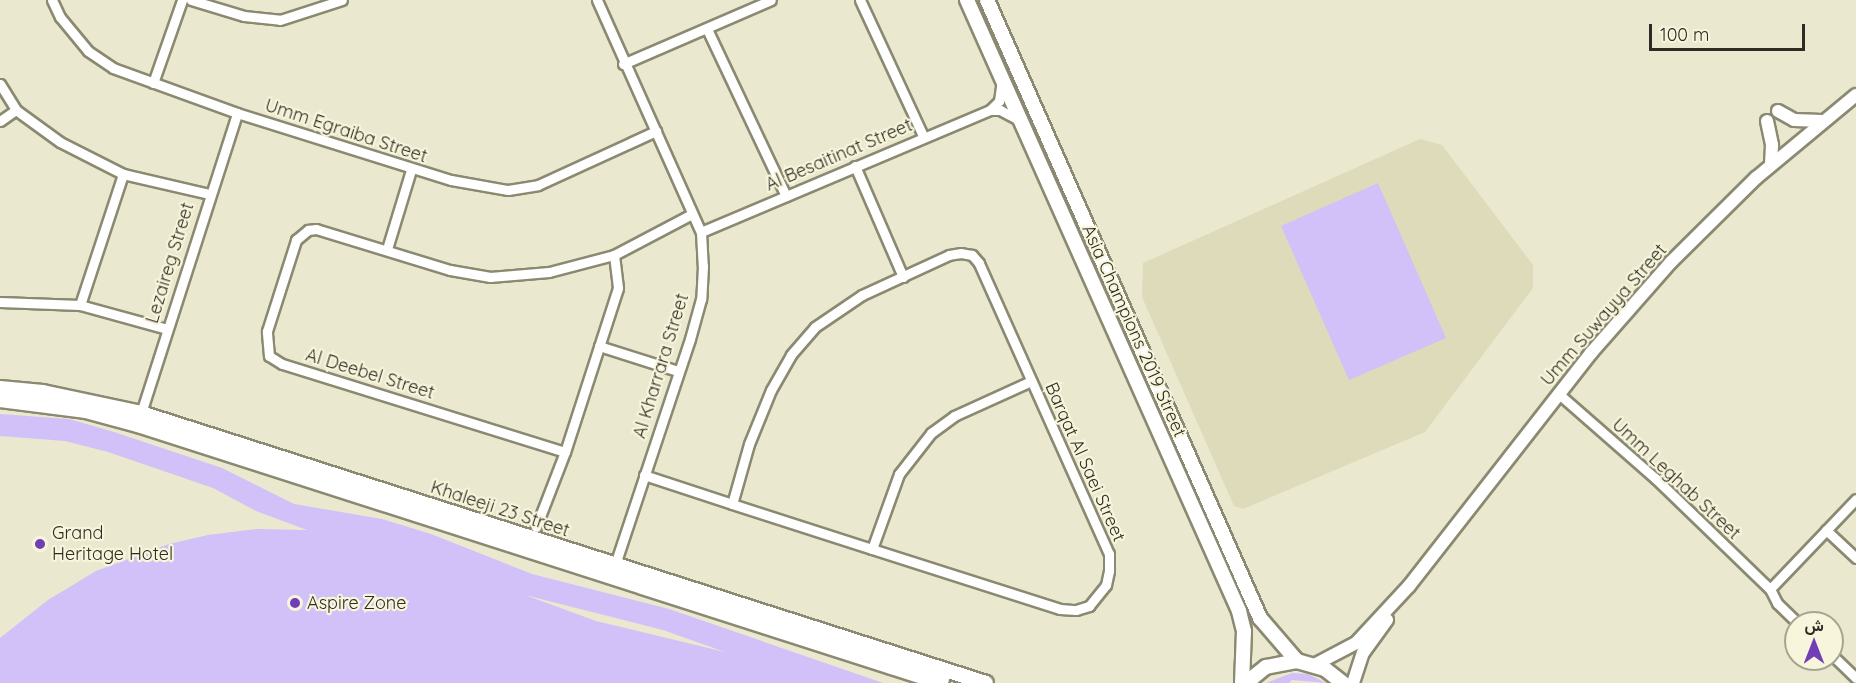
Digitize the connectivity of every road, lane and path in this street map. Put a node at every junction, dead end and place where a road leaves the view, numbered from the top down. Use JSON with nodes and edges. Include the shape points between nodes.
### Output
{"nodes":[{"id":1,"x":52,"y":0,"type":"edge"},
{"id":2,"x":182,"y":0,"type":"edge"},
{"id":3,"x":191,"y":0,"type":"edge"},
{"id":4,"x":342,"y":0,"type":"edge"},
{"id":5,"x":597,"y":0,"type":"edge"},
{"id":6,"x":771,"y":0,"type":"edge"},
{"id":7,"x":860,"y":0,"type":"edge"},
{"id":8,"x":967,"y":0,"type":"edge"},
{"id":9,"x":987,"y":0,"type":"edge"},
{"id":10,"x":706,"y":29,"type":"junction"},
{"id":11,"x":623,"y":64,"type":"junction"},
{"id":12,"x":1002,"y":80,"type":"junction"},
{"id":13,"x":153,"y":83,"type":"junction"},
{"id":14,"x":0,"y":84,"type":"edge"},
{"id":15,"x":1856,"y":95,"type":"edge"},
{"id":16,"x":16,"y":110,"type":"junction"},
{"id":17,"x":990,"y":110,"type":"junction"},
{"id":18,"x":1778,"y":111,"type":"dead end"},
{"id":19,"x":237,"y":113,"type":"junction"},
{"id":20,"x":0,"y":121,"type":"edge"},
{"id":21,"x":1767,"y":121,"type":"dead end"},
{"id":22,"x":1822,"y":121,"type":"junction"},
{"id":23,"x":1021,"y":122,"type":"junction"},
{"id":24,"x":656,"y":131,"type":"junction"},
{"id":25,"x":923,"y":136,"type":"junction"},
{"id":26,"x":1771,"y":164,"type":"junction"},
{"id":27,"x":855,"y":166,"type":"junction"},
{"id":28,"x":411,"y":170,"type":"junction"},
{"id":29,"x":123,"y":174,"type":"junction"},
{"id":30,"x":209,"y":194,"type":"junction"},
{"id":31,"x":786,"y":196,"type":"junction"},
{"id":32,"x":692,"y":213,"type":"junction"},
{"id":33,"x":701,"y":232,"type":"junction"},
{"id":34,"x":387,"y":249,"type":"junction"},
{"id":35,"x":614,"y":255,"type":"junction"},
{"id":36,"x":903,"y":277,"type":"junction"},
{"id":37,"x":0,"y":302,"type":"edge"},
{"id":38,"x":80,"y":305,"type":"junction"},
{"id":39,"x":167,"y":329,"type":"junction"},
{"id":40,"x":599,"y":346,"type":"junction"},
{"id":41,"x":678,"y":371,"type":"junction"},
{"id":42,"x":1031,"y":381,"type":"junction"},
{"id":43,"x":0,"y":388,"type":"edge"},
{"id":44,"x":1559,"y":394,"type":"junction"},
{"id":45,"x":0,"y":400,"type":"edge"},
{"id":46,"x":139,"y":419,"type":"junction"},
{"id":47,"x":565,"y":452,"type":"junction"},
{"id":48,"x":645,"y":475,"type":"junction"},
{"id":49,"x":1856,"y":499,"type":"edge"},
{"id":50,"x":732,"y":504,"type":"junction"},
{"id":51,"x":536,"y":526,"type":"dead end"},
{"id":52,"x":1826,"y":530,"type":"junction"},
{"id":53,"x":872,"y":549,"type":"junction"},
{"id":54,"x":1856,"y":558,"type":"edge"},
{"id":55,"x":612,"y":571,"type":"junction"},
{"id":56,"x":1409,"y":586,"type":"junction"},
{"id":57,"x":1770,"y":589,"type":"junction"},
{"id":58,"x":1785,"y":611,"type":"edge"},
{"id":59,"x":1297,"y":661,"type":"junction"},
{"id":60,"x":1316,"y":664,"type":"junction"},
{"id":61,"x":1844,"y":666,"type":"edge"},
{"id":62,"x":943,"y":677,"type":"edge"},
{"id":63,"x":1856,"y":678,"type":"edge"},
{"id":64,"x":986,"y":683,"type":"edge"},
{"id":65,"x":1244,"y":683,"type":"edge"},
{"id":66,"x":1343,"y":683,"type":"edge"},
{"id":67,"x":1353,"y":683,"type":"edge"}],
"edges":[{"from":1,"to":13,"type":"street","name":"Umm Egraiba Street","via":[[60,17],[87,51],[113,68]]},
{"from":2,"to":13,"type":"street"},
{"from":3,"to":4,"type":"street","via":[[244,16],[280,20]]},
{"from":5,"to":11,"type":"street","name":"Al Kharrara Street"},
{"from":6,"to":10,"type":"street"},
{"from":7,"to":25,"type":"street"},
{"from":8,"to":12,"type":"main road","name":"Asia Champions 2019 Street"},
{"from":9,"to":59,"type":"main road","name":"Asia Champions 2019 Street","via":[[1260,618]]},
{"from":10,"to":11,"type":"street"},
{"from":10,"to":31,"type":"street"},
{"from":11,"to":24,"type":"street","name":"Al Kharrara Street"},
{"from":12,"to":17,"type":"street","via":[[999,101]]},
{"from":12,"to":23,"type":"main road","name":"Asia Champions 2019 Street"},
{"from":13,"to":19,"type":"street","name":"Umm Egraiba Street"},
{"from":14,"to":16,"type":"street"},
{"from":15,"to":22,"type":"street","name":"Umm Suwayya Street"},
{"from":16,"to":20,"type":"street"},
{"from":16,"to":29,"type":"street","via":[[60,142]]},
{"from":17,"to":23,"type":"street","via":[[1000,110]]},
{"from":17,"to":25,"type":"street","name":"Al Besaitinat Street"},
{"from":18,"to":22,"type":"street","via":[[1794,120]]},
{"from":19,"to":28,"type":"street","name":"Umm Egraiba Street"},
{"from":19,"to":30,"type":"street","name":"Lezaireg Street"},
{"from":21,"to":26,"type":"street","via":[[1772,136]]},
{"from":22,"to":26,"type":"street","name":"Umm Suwayya Street"},
{"from":23,"to":65,"type":"main road","name":"Asia Champions 2019 Street","via":[[1239,611],[1244,631]]},
{"from":24,"to":28,"type":"street","name":"Umm Egraiba Street","via":[[538,185],[518,189]]},
{"from":24,"to":32,"type":"street","name":"Al Kharrara Street"},
{"from":25,"to":27,"type":"street","name":"Al Besaitinat Street"},
{"from":26,"to":44,"type":"street","name":"Umm Suwayya Street","via":[[1663,271]]},
{"from":27,"to":31,"type":"street","name":"Al Besaitinat Street"},
{"from":27,"to":36,"type":"street"},
{"from":28,"to":34,"type":"street"},
{"from":29,"to":30,"type":"street"},
{"from":29,"to":38,"type":"street"},
{"from":30,"to":39,"type":"street","name":"Lezaireg Street"},
{"from":31,"to":33,"type":"street","name":"Al Besaitinat Street"},
{"from":32,"to":33,"type":"street","name":"Al Kharrara Street"},
{"from":32,"to":35,"type":"street","name":"Al Deebel Street"},
{"from":33,"to":41,"type":"street","name":"Al Kharrara Street","via":[[701,299]]},
{"from":34,"to":35,"type":"street","name":"Al Deebel Street","via":[[450,270],[490,277],[559,271]]},
{"from":34,"to":47,"type":"street","name":"Al Deebel Street","via":[[324,230],[302,234],[296,240],[267,331],[269,356],[282,364]]},
{"from":35,"to":40,"type":"street","via":[[618,288]]},
{"from":36,"to":42,"type":"street","name":"Barqat Al Saei Street","via":[[949,255],[972,255]]},
{"from":36,"to":50,"type":"street","name":"Barqat Al Saei Street","via":[[832,312],[791,355],[761,413]]},
{"from":37,"to":38,"type":"street"},
{"from":38,"to":39,"type":"street"},
{"from":39,"to":46,"type":"street","name":"Lezaireg Street"},
{"from":40,"to":41,"type":"street"},
{"from":40,"to":47,"type":"street"},
{"from":41,"to":48,"type":"street","name":"Al Kharrara Street"},
{"from":42,"to":53,"type":"street","via":[[954,416],[931,434],[899,474]]},
{"from":42,"to":53,"type":"street","name":"Barqat Al Saei Street","via":[[1108,554],[1106,585],[1098,597],[1076,610],[1060,609]]},
{"from":43,"to":46,"type":"main road","name":"Khaleeji 23 Street","via":[[43,392]]},
{"from":44,"to":56,"type":"street","name":"Umm Suwayya Street"},
{"from":44,"to":57,"type":"street","name":"Umm Leghab Street","via":[[1655,478]]},
{"from":45,"to":46,"type":"main road","name":"Khaleeji 23 Street"},
{"from":46,"to":55,"type":"main road","name":"Khaleeji 23 Street"},
{"from":47,"to":51,"type":"street"},
{"from":48,"to":50,"type":"street","name":"Barqat Al Saei Street"},
{"from":48,"to":55,"type":"street","name":"Al Kharrara Street"},
{"from":49,"to":52,"type":"street"},
{"from":50,"to":53,"type":"street","name":"Barqat Al Saei Street"},
{"from":52,"to":54,"type":"street"},
{"from":52,"to":57,"type":"street"},
{"from":55,"to":62,"type":"main road","name":"Khaleeji 23 Street"},
{"from":56,"to":60,"type":"street","name":"Umm Suwayya Street","via":[[1356,642]]},
{"from":56,"to":67,"type":"street","name":"Umm Suwayya Street","via":[[1363,653]]},
{"from":57,"to":58,"type":"street","name":"Umm Leghab Street"},
{"from":59,"to":60,"type":"main road"},
{"from":59,"to":65,"type":"main road","via":[[1266,668]]},
{"from":60,"to":66,"type":"main road"},
{"from":61,"to":63,"type":"street"},
{"from":62,"to":64,"type":"main road","name":"Khaleeji 23 Street"}]}
